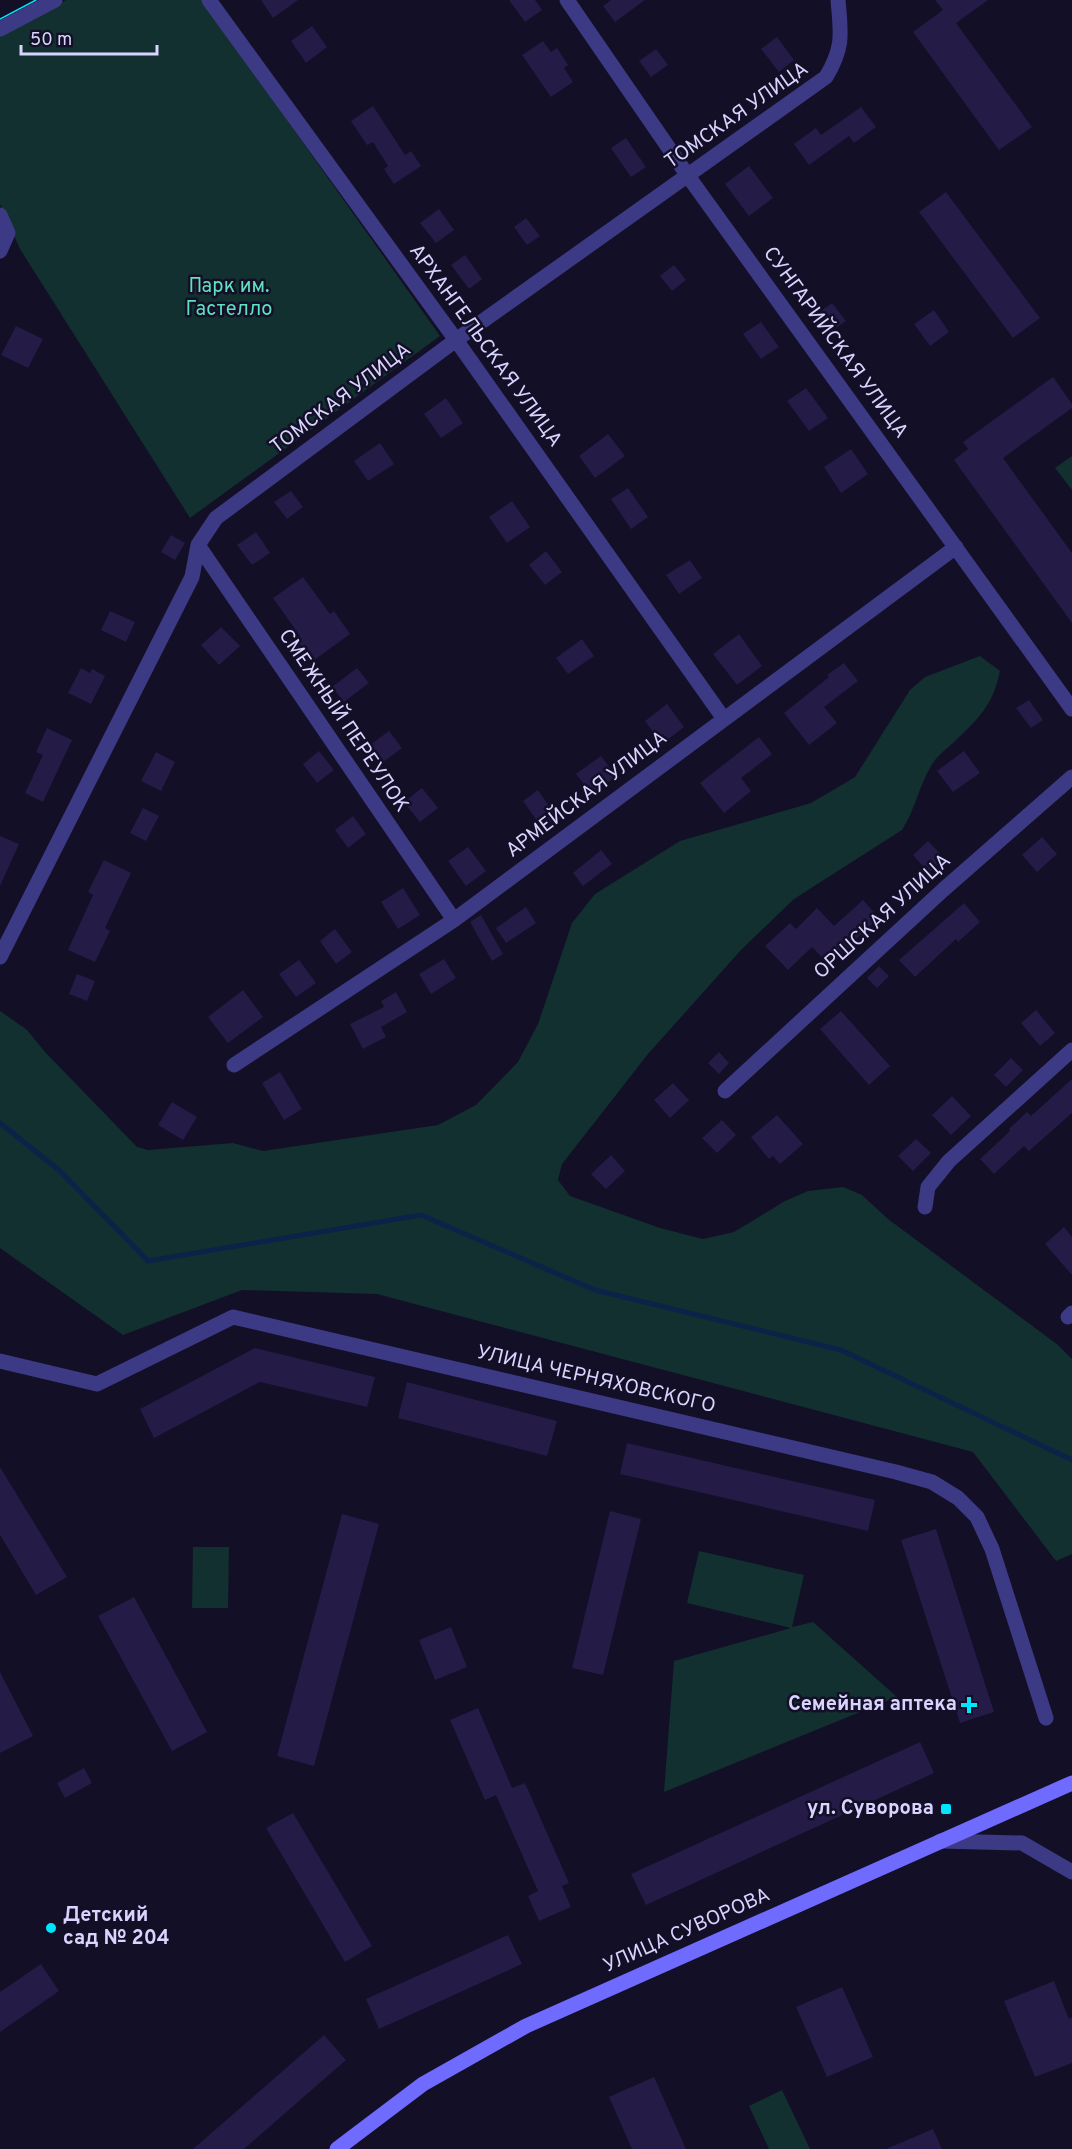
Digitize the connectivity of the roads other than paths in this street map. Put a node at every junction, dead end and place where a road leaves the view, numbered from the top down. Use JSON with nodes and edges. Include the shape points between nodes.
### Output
{"nodes":[{"id":1,"x":55,"y":0,"type":"edge"},
{"id":2,"x":209,"y":0,"type":"edge"},
{"id":3,"x":567,"y":0,"type":"edge"},
{"id":4,"x":837,"y":0,"type":"edge"},
{"id":5,"x":0,"y":29,"type":"edge"},
{"id":6,"x":688,"y":176,"type":"junction"},
{"id":7,"x":0,"y":214,"type":"edge"},
{"id":8,"x":0,"y":251,"type":"edge"},
{"id":9,"x":456,"y":340,"type":"junction"},
{"id":10,"x":198,"y":545,"type":"junction"},
{"id":11,"x":956,"y":547,"type":"junction"},
{"id":12,"x":1072,"y":709,"type":"edge"},
{"id":13,"x":724,"y":719,"type":"junction"},
{"id":14,"x":1072,"y":777,"type":"edge"},
{"id":15,"x":454,"y":920,"type":"junction"},
{"id":16,"x":0,"y":957,"type":"edge"},
{"id":17,"x":1072,"y":1050,"type":"edge"},
{"id":18,"x":234,"y":1065,"type":"dead end"},
{"id":19,"x":725,"y":1091,"type":"dead end"},
{"id":20,"x":925,"y":1207,"type":"dead end"},
{"id":21,"x":0,"y":1361,"type":"edge"},
{"id":22,"x":1046,"y":1718,"type":"dead end"},
{"id":23,"x":1072,"y":1783,"type":"edge"},
{"id":24,"x":940,"y":1841,"type":"junction"},
{"id":25,"x":1072,"y":1872,"type":"edge"},
{"id":26,"x":337,"y":2149,"type":"edge"}],
"edges":[{"from":1,"to":5,"type":"street"},
{"from":2,"to":9,"type":"street","name":"АРХАНГЕЛЬСКАЯ УЛИЦА"},
{"from":3,"to":6,"type":"street","name":"СУНГАРИЙСКАЯ УЛИЦА"},
{"from":4,"to":6,"type":"street","name":"ТОМСКАЯ УЛИЦА","via":[[841,35],[837,58],[826,77]]},
{"from":6,"to":9,"type":"street","name":"ТОМСКАЯ УЛИЦА"},
{"from":6,"to":11,"type":"street","name":"СУНГАРИЙСКАЯ УЛИЦА"},
{"from":7,"to":8,"type":"street","via":[[8,232]]},
{"from":9,"to":10,"type":"street","name":"ТОМСКАЯ УЛИЦА","via":[[216,518]]},
{"from":9,"to":13,"type":"street","name":"АРХАНГЕЛЬСКАЯ УЛИЦА"},
{"from":10,"to":15,"type":"street","name":"СМЕЖНЫЙ ПЕРЕУЛОК"},
{"from":10,"to":16,"type":"street","name":"ТОМСКАЯ УЛИЦА","via":[[192,578]]},
{"from":11,"to":12,"type":"street","name":"СУНГАРИЙСКАЯ УЛИЦА"},
{"from":11,"to":13,"type":"street","name":"АРМЕЙСКАЯ УЛИЦА"},
{"from":13,"to":15,"type":"street","name":"АРМЕЙСКАЯ УЛИЦА"},
{"from":14,"to":19,"type":"street","name":"ОРШСКАЯ УЛИЦА"},
{"from":15,"to":18,"type":"street","name":"АРМЕЙСКАЯ УЛИЦА"},
{"from":17,"to":20,"type":"street","via":[[949,1161],[928,1186]]},
{"from":21,"to":22,"type":"street","name":"УЛИЦА ЧЕРНЯХОВСКОГО","via":[[97,1384],[233,1317],[932,1482],[958,1498],[977,1517],[992,1549]]},
{"from":23,"to":24,"type":"main road","name":"УЛИЦА СУВОРОВА"},
{"from":24,"to":25,"type":"street","via":[[1022,1843]]},
{"from":24,"to":26,"type":"main road","name":"УЛИЦА СУВОРОВА","via":[[526,2026],[423,2084]]}]}
